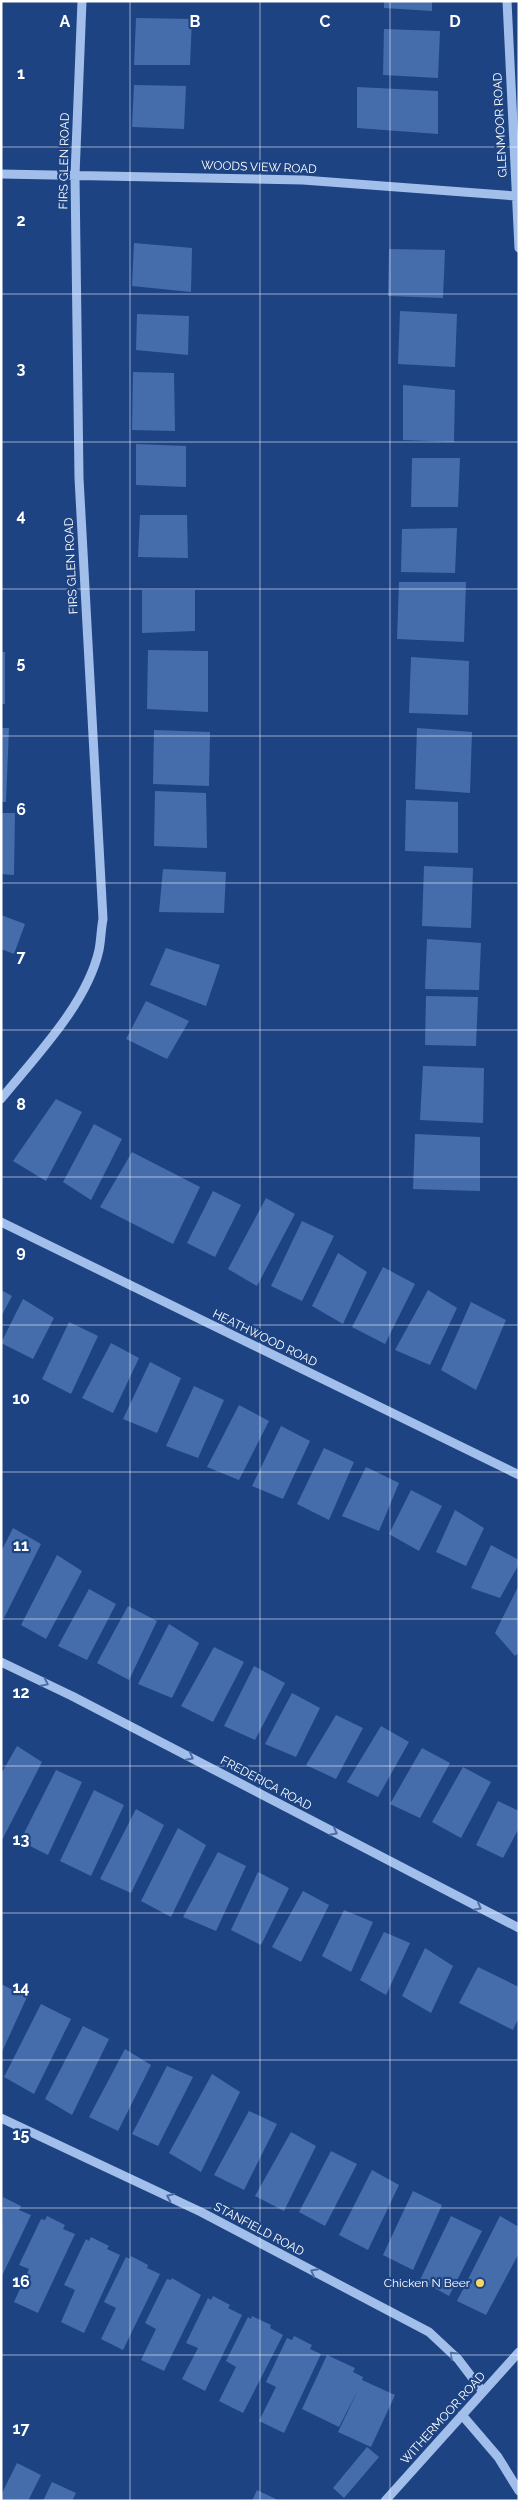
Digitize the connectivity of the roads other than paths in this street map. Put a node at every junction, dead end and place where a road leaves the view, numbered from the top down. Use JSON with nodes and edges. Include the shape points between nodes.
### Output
{"nodes":[{"id":1,"x":82,"y":1,"type":"edge"},
{"id":2,"x":507,"y":1,"type":"edge"},
{"id":3,"x":1,"y":174,"type":"edge"},
{"id":4,"x":75,"y":176,"type":"junction"},
{"id":5,"x":516,"y":196,"type":"junction"},
{"id":6,"x":519,"y":248,"type":"edge"},
{"id":7,"x":1,"y":1099,"type":"edge"},
{"id":8,"x":1,"y":1222,"type":"edge"},
{"id":9,"x":519,"y":1476,"type":"edge"},
{"id":10,"x":1,"y":1662,"type":"edge"},
{"id":11,"x":519,"y":1928,"type":"edge"},
{"id":12,"x":1,"y":2118,"type":"edge"},
{"id":13,"x":519,"y":2352,"type":"edge"},
{"id":14,"x":483,"y":2392,"type":"junction"},
{"id":15,"x":462,"y":2416,"type":"junction"},
{"id":16,"x":519,"y":2491,"type":"edge"},
{"id":17,"x":385,"y":2501,"type":"edge"}],
"edges":[{"from":1,"to":4,"type":"street","name":"FIRS GLEN ROAD"},
{"from":2,"to":5,"type":"street","name":"GLENMOOR ROAD"},
{"from":3,"to":4,"type":"street","name":"WOODS VIEW ROAD"},
{"from":4,"to":5,"type":"street","name":"WOODS VIEW ROAD","via":[[303,180]]},
{"from":4,"to":7,"type":"street","name":"FIRS GLEN ROAD","via":[[79,478],[103,919],[99,951],[84,989],[53,1036]]},
{"from":5,"to":6,"type":"street","name":"GLENMOOR ROAD"},
{"from":8,"to":9,"type":"street","name":"HEATHWOOD ROAD"},
{"from":10,"to":11,"type":"street","name":"FREDERICA ROAD","one_way":true},
{"from":14,"to":12,"type":"street","name":"STANFIELD ROAD","one_way":true,"via":[[458,2359],[429,2332],[201,2212]]},
{"from":13,"to":14,"type":"street","name":"WITHERMOOR ROAD"},
{"from":14,"to":15,"type":"street","name":"WITHERMOOR ROAD"},
{"from":15,"to":16,"type":"street","via":[[498,2457]]},
{"from":15,"to":17,"type":"street","name":"WITHERMOOR ROAD"}]}
